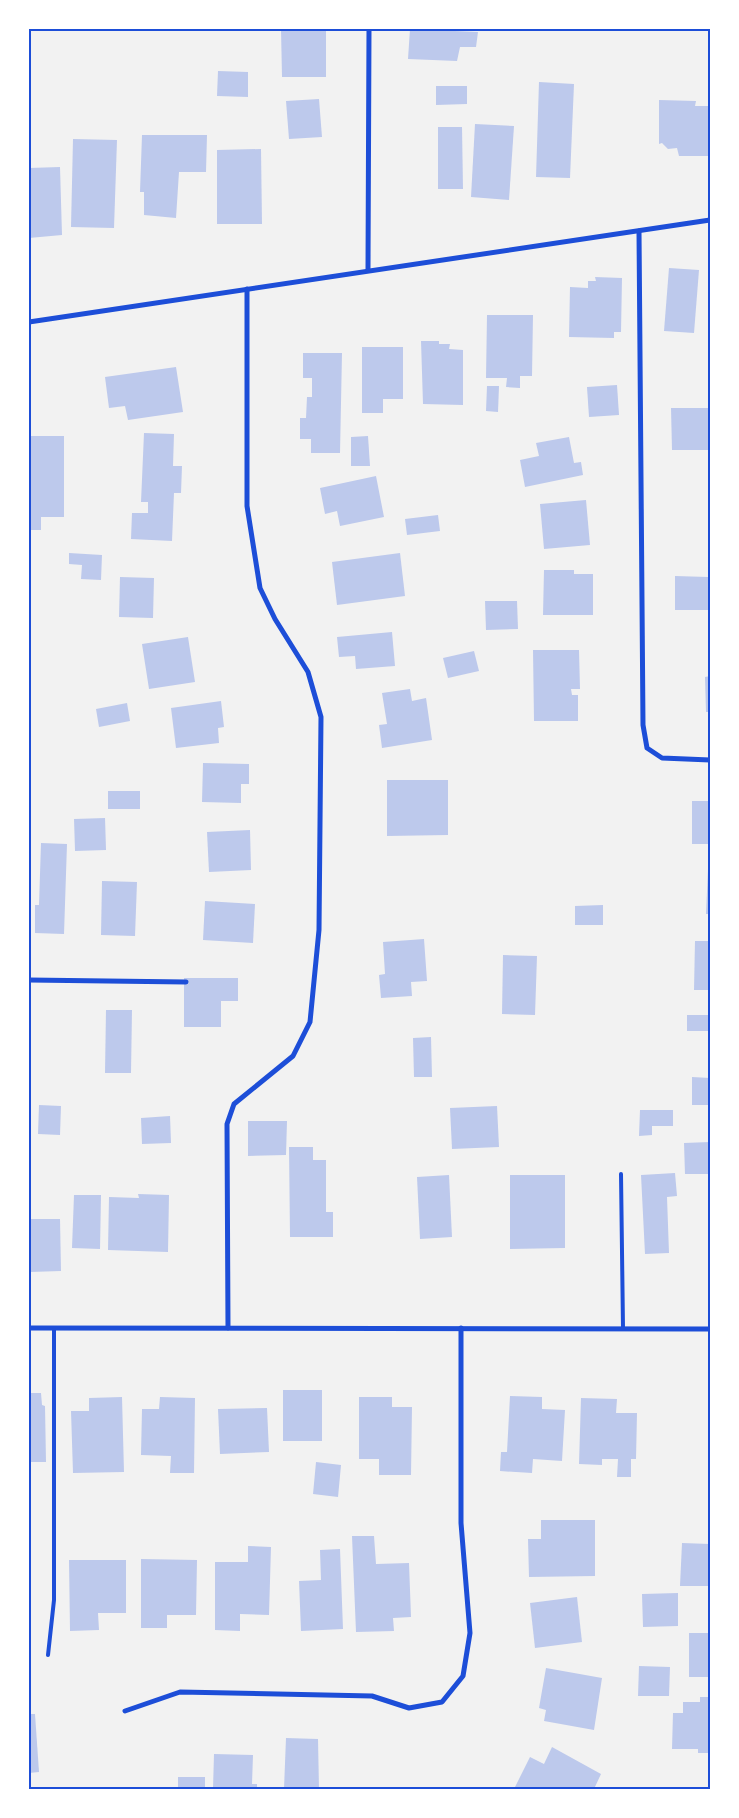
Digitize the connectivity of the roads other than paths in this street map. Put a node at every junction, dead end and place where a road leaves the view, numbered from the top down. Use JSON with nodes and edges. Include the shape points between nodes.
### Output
{"nodes":[{"id":1,"x":369,"y":29,"type":"edge"},
{"id":2,"x":710,"y":220,"type":"edge"},
{"id":3,"x":639,"y":231,"type":"junction"},
{"id":4,"x":368,"y":270,"type":"junction"},
{"id":5,"x":247,"y":289,"type":"junction"},
{"id":6,"x":29,"y":322,"type":"edge"},
{"id":7,"x":710,"y":760,"type":"edge"},
{"id":8,"x":29,"y":980,"type":"edge"},
{"id":9,"x":186,"y":982,"type":"dead end"},
{"id":10,"x":621,"y":1174,"type":"dead end"},
{"id":11,"x":29,"y":1328,"type":"edge"},
{"id":12,"x":54,"y":1328,"type":"junction"},
{"id":13,"x":228,"y":1328,"type":"junction"},
{"id":14,"x":461,"y":1328,"type":"junction"},
{"id":15,"x":623,"y":1328,"type":"junction"},
{"id":16,"x":710,"y":1328,"type":"edge"},
{"id":17,"x":48,"y":1655,"type":"dead end"},
{"id":18,"x":125,"y":1711,"type":"dead end"}],
"edges":[{"from":1,"to":4,"type":"street"},
{"from":2,"to":3,"type":"street"},
{"from":3,"to":4,"type":"street"},
{"from":3,"to":7,"type":"street","via":[[643,725],[647,748],[662,758]]},
{"from":4,"to":5,"type":"street"},
{"from":5,"to":6,"type":"street"},
{"from":5,"to":13,"type":"street","via":[[247,506],[260,588],[308,672],[321,717],[319,930],[310,1022],[294,1056],[234,1104],[227,1124]]},
{"from":8,"to":9,"type":"street"},
{"from":10,"to":15,"type":"lane"},
{"from":11,"to":12,"type":"street"},
{"from":12,"to":13,"type":"street"},
{"from":12,"to":17,"type":"lane","via":[[54,1600]]},
{"from":13,"to":14,"type":"street"},
{"from":14,"to":15,"type":"street"},
{"from":14,"to":18,"type":"street","via":[[460,1523],[470,1633],[463,1676],[442,1702],[409,1708],[372,1696],[180,1692]]},
{"from":15,"to":16,"type":"street"}]}
